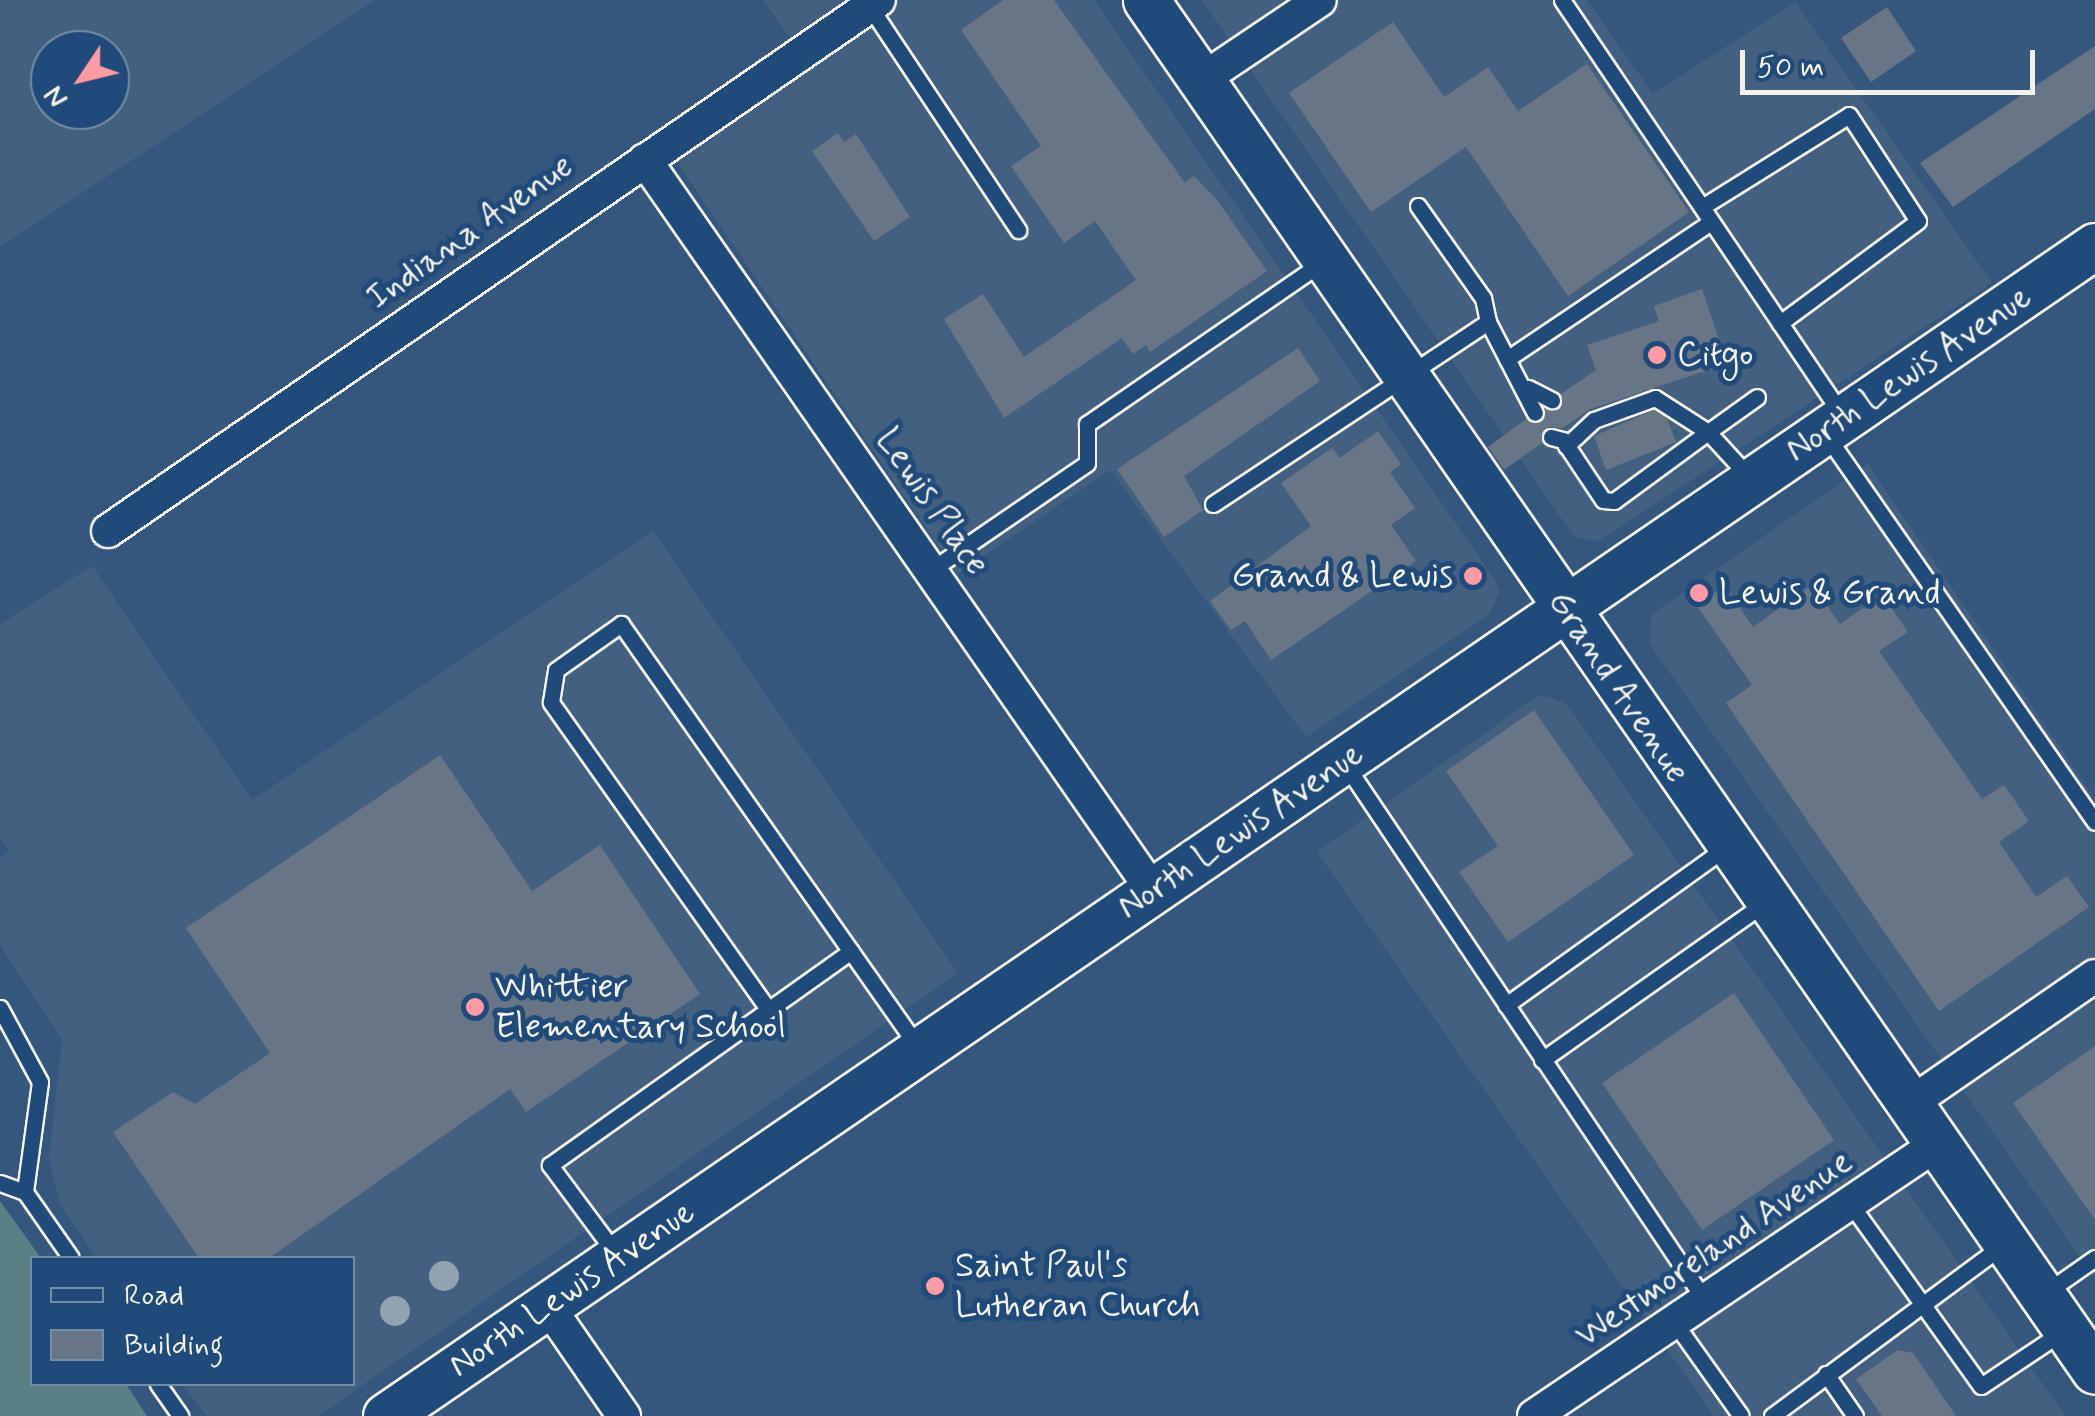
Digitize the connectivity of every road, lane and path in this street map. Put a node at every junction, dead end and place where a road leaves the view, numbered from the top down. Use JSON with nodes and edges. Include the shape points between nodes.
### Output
{"nodes":[{"id":1,"x":1146,"y":0,"type":"edge"},
{"id":2,"x":1320,"y":0,"type":"edge"},
{"id":3,"x":1562,"y":0,"type":"edge"},
{"id":4,"x":875,"y":3,"type":"edge"},
{"id":5,"x":1201,"y":80,"type":"junction"},
{"id":6,"x":644,"y":160,"type":"junction"},
{"id":7,"x":1418,"y":206,"type":"dead end"},
{"id":8,"x":1702,"y":207,"type":"junction"},
{"id":9,"x":1711,"y":222,"type":"junction"},
{"id":10,"x":1018,"y":230,"type":"dead end"},
{"id":11,"x":2095,"y":246,"type":"edge"},
{"id":12,"x":1325,"y":260,"type":"junction"},
{"id":13,"x":1488,"y":322,"type":"junction"},
{"id":14,"x":1780,"y":323,"type":"junction"},
{"id":15,"x":1507,"y":359,"type":"junction"},
{"id":16,"x":1402,"y":372,"type":"junction"},
{"id":17,"x":1528,"y":388,"type":"junction"},
{"id":18,"x":1758,"y":397,"type":"dead end"},
{"id":19,"x":1552,"y":400,"type":"dead end"},
{"id":20,"x":1534,"y":413,"type":"dead end"},
{"id":21,"x":1834,"y":424,"type":"junction"},
{"id":22,"x":1708,"y":432,"type":"junction"},
{"id":23,"x":1753,"y":481,"type":"junction"},
{"id":24,"x":1213,"y":504,"type":"dead end"},
{"id":25,"x":108,"y":532,"type":"dead end"},
{"id":26,"x":931,"y":570,"type":"junction"},
{"id":27,"x":1566,"y":610,"type":"junction"},
{"id":28,"x":1343,"y":761,"type":"junction"},
{"id":29,"x":2095,"y":822,"type":"edge"},
{"id":30,"x":1727,"y":847,"type":"junction"},
{"id":31,"x":1153,"y":891,"type":"junction"},
{"id":32,"x":1766,"y":902,"type":"junction"},
{"id":33,"x":850,"y":951,"type":"junction"},
{"id":34,"x":2095,"y":976,"type":"edge"},
{"id":35,"x":1506,"y":1005,"type":"junction"},
{"id":36,"x":0,"y":1008,"type":"edge"},
{"id":37,"x":768,"y":1009,"type":"junction"},
{"id":38,"x":921,"y":1050,"type":"junction"},
{"id":39,"x":1542,"y":1060,"type":"junction"},
{"id":40,"x":1908,"y":1105,"type":"junction"},
{"id":41,"x":1936,"y":1145,"type":"junction"},
{"id":42,"x":0,"y":1184,"type":"edge"},
{"id":43,"x":26,"y":1192,"type":"junction"},
{"id":44,"x":1852,"y":1206,"type":"junction"},
{"id":45,"x":2006,"y":1244,"type":"junction"},
{"id":46,"x":70,"y":1256,"type":"edge"},
{"id":47,"x":618,"y":1257,"type":"junction"},
{"id":48,"x":2095,"y":1258,"type":"edge"},
{"id":49,"x":1921,"y":1302,"type":"junction"},
{"id":50,"x":548,"y":1306,"type":"junction"},
{"id":51,"x":1708,"y":1306,"type":"junction"},
{"id":52,"x":2054,"y":1312,"type":"junction"},
{"id":53,"x":1677,"y":1326,"type":"junction"},
{"id":54,"x":2095,"y":1371,"type":"edge"},
{"id":55,"x":1826,"y":1374,"type":"junction"},
{"id":56,"x":159,"y":1386,"type":"edge"},
{"id":57,"x":180,"y":1416,"type":"edge"},
{"id":58,"x":386,"y":1416,"type":"edge"},
{"id":59,"x":624,"y":1416,"type":"edge"},
{"id":60,"x":1534,"y":1416,"type":"edge"},
{"id":61,"x":1740,"y":1416,"type":"edge"},
{"id":62,"x":1772,"y":1416,"type":"edge"},
{"id":63,"x":1855,"y":1416,"type":"edge"}],
"edges":[{"from":1,"to":5,"type":"main road","name":"Grand Avenue"},
{"from":2,"to":5,"type":"street"},
{"from":3,"to":8,"type":"lane"},
{"from":4,"to":6,"type":"street","name":"Indiana Avenue"},
{"from":4,"to":10,"type":"lane"},
{"from":5,"to":12,"type":"main road","name":"Grand Avenue"},
{"from":6,"to":25,"type":"street","name":"Indiana Avenue"},
{"from":6,"to":26,"type":"street","name":"Lewis Place"},
{"from":7,"to":13,"type":"lane","via":[[1483,298]]},
{"from":8,"to":9,"type":"lane"},
{"from":8,"to":14,"type":"lane","via":[[1850,114],[1918,221]]},
{"from":9,"to":14,"type":"lane"},
{"from":9,"to":15,"type":"lane"},
{"from":11,"to":21,"type":"main road","name":"North Lewis Avenue"},
{"from":12,"to":16,"type":"main road","name":"Grand Avenue"},
{"from":12,"to":26,"type":"lane","via":[[1087,424],[1086,462]]},
{"from":13,"to":15,"type":"lane"},
{"from":13,"to":16,"type":"lane"},
{"from":14,"to":21,"type":"lane"},
{"from":15,"to":17,"type":"lane"},
{"from":16,"to":24,"type":"lane"},
{"from":16,"to":27,"type":"main road","name":"Grand Avenue"},
{"from":17,"to":19,"type":"lane"},
{"from":17,"to":20,"type":"lane"},
{"from":18,"to":22,"type":"lane"},
{"from":21,"to":23,"type":"main road","name":"North Lewis Avenue"},
{"from":21,"to":29,"type":"lane"},
{"from":22,"to":22,"type":"lane","via":[[1614,501],[1604,500],[1562,437],[1655,398]]},
{"from":22,"to":23,"type":"lane"},
{"from":23,"to":27,"type":"main road","name":"North Lewis Avenue"},
{"from":26,"to":31,"type":"street","name":"Lewis Place"},
{"from":27,"to":28,"type":"main road","name":"North Lewis Avenue"},
{"from":27,"to":30,"type":"main road","name":"Grand Avenue"},
{"from":28,"to":31,"type":"main road","name":"North Lewis Avenue"},
{"from":28,"to":35,"type":"lane"},
{"from":30,"to":32,"type":"main road","name":"Grand Avenue"},
{"from":30,"to":35,"type":"lane"},
{"from":31,"to":38,"type":"main road","name":"North Lewis Avenue"},
{"from":32,"to":39,"type":"lane"},
{"from":32,"to":40,"type":"main road","name":"Grand Avenue"},
{"from":33,"to":37,"type":"lane"},
{"from":33,"to":37,"type":"lane","via":[[621,624],[556,670],[551,702]]},
{"from":33,"to":38,"type":"lane"},
{"from":34,"to":40,"type":"street"},
{"from":35,"to":39,"type":"lane"},
{"from":36,"to":43,"type":"lane","via":[[40,1082]]},
{"from":37,"to":47,"type":"lane","via":[[550,1165]]},
{"from":38,"to":47,"type":"main road","name":"North Lewis Avenue"},
{"from":39,"to":51,"type":"lane"},
{"from":40,"to":41,"type":"main road","name":"Grand Avenue"},
{"from":41,"to":44,"type":"street","name":"Westmoreland Avenue"},
{"from":41,"to":45,"type":"main road","name":"Grand Avenue"},
{"from":42,"to":43,"type":"lane"},
{"from":43,"to":46,"type":"lane"},
{"from":44,"to":49,"type":"lane"},
{"from":44,"to":51,"type":"street","name":"Westmoreland Avenue"},
{"from":45,"to":49,"type":"lane"},
{"from":45,"to":52,"type":"main road","name":"Grand Avenue"},
{"from":47,"to":50,"type":"main road","name":"North Lewis Avenue"},
{"from":48,"to":52,"type":"lane"},
{"from":49,"to":52,"type":"lane","via":[[1981,1386]]},
{"from":49,"to":55,"type":"lane"},
{"from":50,"to":58,"type":"main road","name":"North Lewis Avenue"},
{"from":50,"to":59,"type":"street"},
{"from":51,"to":53,"type":"street","name":"Westmoreland Avenue"},
{"from":52,"to":54,"type":"main road","name":"Grand Avenue"},
{"from":53,"to":60,"type":"street","name":"Westmoreland Avenue"},
{"from":53,"to":61,"type":"lane"},
{"from":55,"to":62,"type":"lane"},
{"from":55,"to":63,"type":"lane"},
{"from":56,"to":57,"type":"lane"}]}
